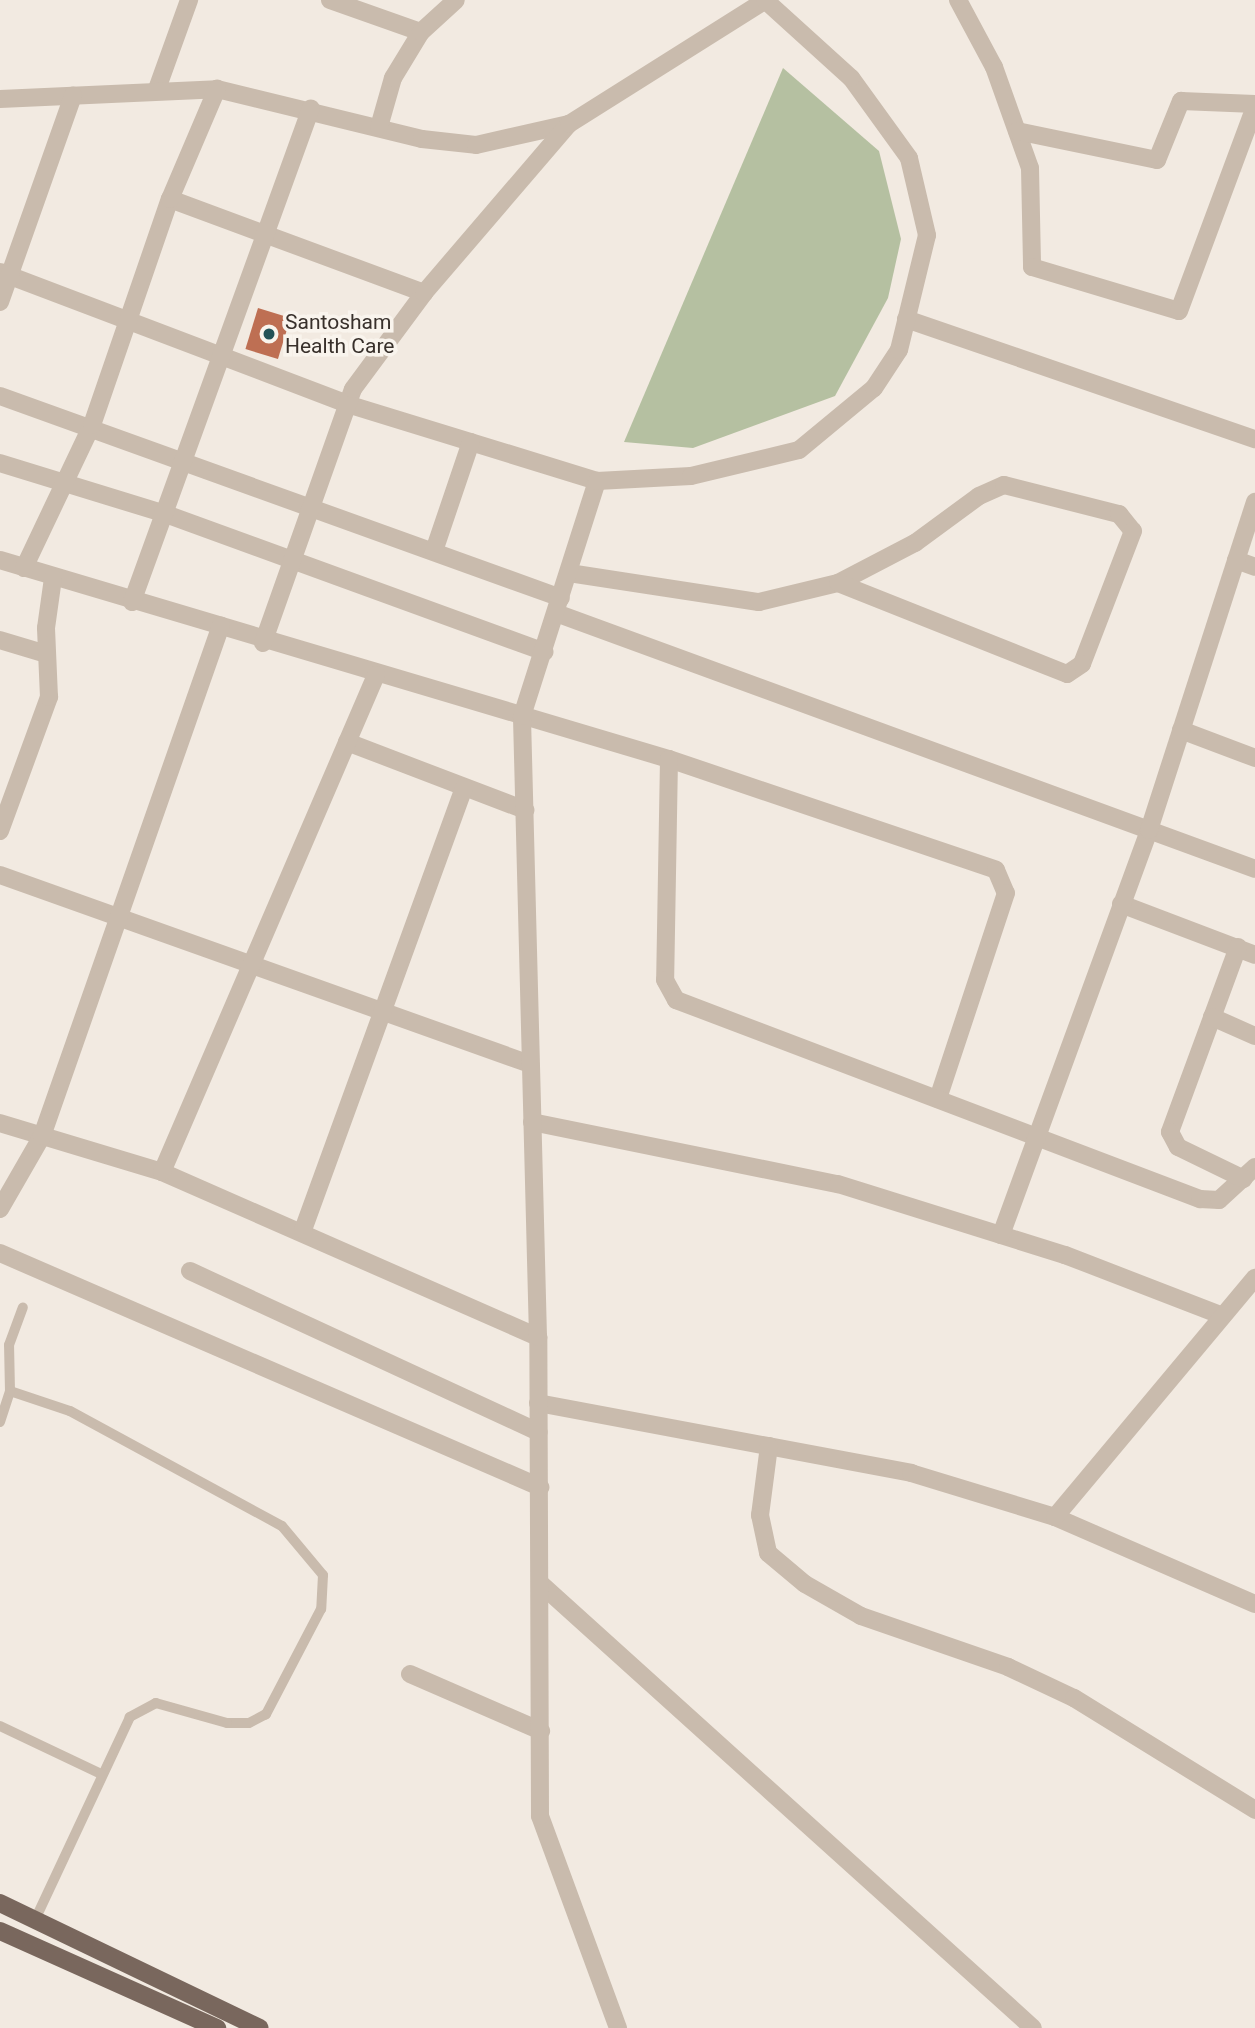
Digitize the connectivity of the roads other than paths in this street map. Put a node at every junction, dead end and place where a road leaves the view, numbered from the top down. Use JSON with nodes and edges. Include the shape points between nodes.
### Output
{"nodes":[{"id":1,"x":189,"y":0,"type":"edge"},
{"id":2,"x":330,"y":0,"type":"edge"},
{"id":3,"x":456,"y":0,"type":"edge"},
{"id":4,"x":958,"y":0,"type":"edge"},
{"id":5,"x":764,"y":1,"type":"edge"},
{"id":6,"x":421,"y":32,"type":"junction"},
{"id":7,"x":157,"y":89,"type":"junction"},
{"id":8,"x":217,"y":89,"type":"junction"},
{"id":9,"x":73,"y":96,"type":"junction"},
{"id":10,"x":0,"y":99,"type":"edge"},
{"id":11,"x":1255,"y":106,"type":"edge"},
{"id":12,"x":311,"y":108,"type":"junction"},
{"id":13,"x":569,"y":124,"type":"junction"},
{"id":14,"x":379,"y":127,"type":"junction"},
{"id":15,"x":1017,"y":131,"type":"junction"},
{"id":16,"x":170,"y":199,"type":"junction"},
{"id":17,"x":266,"y":233,"type":"junction"},
{"id":18,"x":4,"y":274,"type":"edge"},
{"id":19,"x":424,"y":293,"type":"junction"},
{"id":20,"x":0,"y":302,"type":"edge"},
{"id":21,"x":906,"y":319,"type":"junction"},
{"id":22,"x":128,"y":325,"type":"junction"},
{"id":23,"x":221,"y":359,"type":"junction"},
{"id":24,"x":0,"y":396,"type":"edge"},
{"id":25,"x":347,"y":404,"type":"junction"},
{"id":26,"x":92,"y":425,"type":"junction"},
{"id":27,"x":1255,"y":439,"type":"edge"},
{"id":28,"x":471,"y":442,"type":"junction"},
{"id":29,"x":181,"y":461,"type":"junction"},
{"id":30,"x":0,"y":463,"type":"edge"},
{"id":31,"x":65,"y":481,"type":"junction"},
{"id":32,"x":597,"y":481,"type":"junction"},
{"id":33,"x":1255,"y":502,"type":"edge"},
{"id":34,"x":311,"y":506,"type":"junction"},
{"id":35,"x":163,"y":513,"type":"junction"},
{"id":36,"x":434,"y":551,"type":"junction"},
{"id":37,"x":0,"y":560,"type":"edge"},
{"id":38,"x":1236,"y":560,"type":"junction"},
{"id":39,"x":291,"y":563,"type":"junction"},
{"id":40,"x":1255,"y":567,"type":"edge"},
{"id":41,"x":24,"y":568,"type":"junction"},
{"id":42,"x":569,"y":573,"type":"junction"},
{"id":43,"x":53,"y":578,"type":"junction"},
{"id":44,"x":838,"y":583,"type":"junction"},
{"id":45,"x":132,"y":602,"type":"junction"},
{"id":46,"x":559,"y":605,"type":"junction"},
{"id":47,"x":221,"y":625,"type":"junction"},
{"id":48,"x":0,"y":640,"type":"edge"},
{"id":49,"x":263,"y":643,"type":"junction"},
{"id":50,"x":544,"y":652,"type":"junction"},
{"id":51,"x":46,"y":654,"type":"junction"},
{"id":52,"x":376,"y":675,"type":"junction"},
{"id":53,"x":522,"y":716,"type":"junction"},
{"id":54,"x":1181,"y":730,"type":"junction"},
{"id":55,"x":347,"y":742,"type":"junction"},
{"id":56,"x":1255,"y":758,"type":"edge"},
{"id":57,"x":669,"y":759,"type":"junction"},
{"id":58,"x":464,"y":787,"type":"junction"},
{"id":59,"x":525,"y":810,"type":"junction"},
{"id":60,"x":1149,"y":830,"type":"junction"},
{"id":61,"x":0,"y":831,"type":"edge"},
{"id":62,"x":1255,"y":869,"type":"edge"},
{"id":63,"x":0,"y":876,"type":"edge"},
{"id":64,"x":1121,"y":904,"type":"junction"},
{"id":65,"x":124,"y":916,"type":"junction"},
{"id":66,"x":1238,"y":947,"type":"junction"},
{"id":67,"x":1255,"y":955,"type":"edge"},
{"id":68,"x":252,"y":962,"type":"junction"},
{"id":69,"x":384,"y":1010,"type":"junction"},
{"id":70,"x":1212,"y":1017,"type":"junction"},
{"id":71,"x":1255,"y":1036,"type":"edge"},
{"id":72,"x":530,"y":1064,"type":"junction"},
{"id":73,"x":938,"y":1099,"type":"junction"},
{"id":74,"x":532,"y":1122,"type":"junction"},
{"id":75,"x":0,"y":1123,"type":"edge"},
{"id":76,"x":41,"y":1136,"type":"junction"},
{"id":77,"x":1036,"y":1139,"type":"junction"},
{"id":78,"x":162,"y":1172,"type":"junction"},
{"id":79,"x":1249,"y":1173,"type":"edge"},
{"id":80,"x":0,"y":1209,"type":"edge"},
{"id":81,"x":303,"y":1230,"type":"junction"},
{"id":82,"x":1001,"y":1235,"type":"junction"},
{"id":83,"x":0,"y":1253,"type":"edge"},
{"id":84,"x":190,"y":1271,"type":"dead end"},
{"id":85,"x":1255,"y":1278,"type":"edge"},
{"id":86,"x":23,"y":1307,"type":"dead end"},
{"id":87,"x":1223,"y":1316,"type":"junction"},
{"id":88,"x":538,"y":1337,"type":"junction"},
{"id":89,"x":9,"y":1391,"type":"junction"},
{"id":90,"x":538,"y":1404,"type":"junction"},
{"id":91,"x":0,"y":1422,"type":"edge"},
{"id":92,"x":539,"y":1432,"type":"junction"},
{"id":93,"x":769,"y":1446,"type":"junction"},
{"id":94,"x":540,"y":1487,"type":"junction"},
{"id":95,"x":1055,"y":1517,"type":"junction"},
{"id":96,"x":542,"y":1585,"type":"junction"},
{"id":97,"x":1255,"y":1604,"type":"edge"},
{"id":98,"x":410,"y":1674,"type":"dead end"},
{"id":99,"x":0,"y":1726,"type":"edge"},
{"id":100,"x":541,"y":1731,"type":"junction"},
{"id":101,"x":101,"y":1774,"type":"junction"},
{"id":102,"x":1255,"y":1810,"type":"edge"},
{"id":103,"x":0,"y":1903,"type":"edge"},
{"id":104,"x":35,"y":1920,"type":"junction"},
{"id":105,"x":0,"y":1931,"type":"edge"},
{"id":106,"x":217,"y":2028,"type":"edge"},
{"id":107,"x":260,"y":2028,"type":"edge"},
{"id":108,"x":618,"y":2028,"type":"edge"},
{"id":109,"x":1033,"y":2028,"type":"edge"}],
"edges":[{"from":1,"to":7,"type":"street"},
{"from":2,"to":6,"type":"street"},
{"from":3,"to":6,"type":"street"},
{"from":4,"to":15,"type":"street","via":[[994,67]]},
{"from":5,"to":13,"type":"street"},
{"from":5,"to":21,"type":"street","via":[[851,78],[909,158],[927,235]]},
{"from":6,"to":14,"type":"street","via":[[393,78]]},
{"from":7,"to":8,"type":"street"},
{"from":7,"to":9,"type":"street"},
{"from":8,"to":12,"type":"street"},
{"from":8,"to":16,"type":"street"},
{"from":9,"to":10,"type":"street"},
{"from":9,"to":18,"type":"street"},
{"from":11,"to":15,"type":"street","via":[[1181,101],[1157,160]]},
{"from":11,"to":15,"type":"street","via":[[1179,311],[1032,267],[1030,168]]},
{"from":12,"to":14,"type":"street"},
{"from":12,"to":17,"type":"street"},
{"from":13,"to":14,"type":"street","via":[[476,145]]},
{"from":13,"to":19,"type":"street"},
{"from":16,"to":17,"type":"street"},
{"from":16,"to":22,"type":"street"},
{"from":17,"to":19,"type":"street"},
{"from":17,"to":23,"type":"street"},
{"from":18,"to":20,"type":"street"},
{"from":18,"to":22,"type":"street"},
{"from":19,"to":25,"type":"street"},
{"from":21,"to":27,"type":"street"},
{"from":21,"to":32,"type":"street","via":[[899,350],[874,388],[799,450],[691,476]]},
{"from":22,"to":23,"type":"street"},
{"from":22,"to":26,"type":"street"},
{"from":23,"to":25,"type":"street"},
{"from":23,"to":29,"type":"street"},
{"from":24,"to":26,"type":"street"},
{"from":25,"to":28,"type":"street"},
{"from":25,"to":34,"type":"street"},
{"from":26,"to":29,"type":"street"},
{"from":26,"to":31,"type":"street"},
{"from":28,"to":32,"type":"street"},
{"from":28,"to":36,"type":"street"},
{"from":29,"to":34,"type":"street"},
{"from":29,"to":35,"type":"street"},
{"from":30,"to":31,"type":"street"},
{"from":31,"to":35,"type":"street"},
{"from":31,"to":41,"type":"street"},
{"from":32,"to":42,"type":"street"},
{"from":33,"to":38,"type":"street"},
{"from":34,"to":36,"type":"street"},
{"from":34,"to":39,"type":"street"},
{"from":35,"to":39,"type":"street"},
{"from":35,"to":45,"type":"street"},
{"from":36,"to":46,"type":"street"},
{"from":37,"to":41,"type":"street"},
{"from":38,"to":40,"type":"street"},
{"from":38,"to":54,"type":"street"},
{"from":39,"to":49,"type":"street"},
{"from":39,"to":50,"type":"street"},
{"from":41,"to":43,"type":"street"},
{"from":42,"to":44,"type":"street","via":[[732,603]]},
{"from":42,"to":46,"type":"street"},
{"from":43,"to":45,"type":"street"},
{"from":43,"to":51,"type":"street"},
{"from":44,"to":44,"type":"street","via":[[915,543],[979,496],[1004,485],[1119,514],[1133,531],[1082,664],[1067,674]]},
{"from":45,"to":47,"type":"street"},
{"from":46,"to":50,"type":"street"},
{"from":46,"to":60,"type":"street"},
{"from":47,"to":49,"type":"street"},
{"from":47,"to":65,"type":"street"},
{"from":48,"to":51,"type":"street"},
{"from":49,"to":52,"type":"street"},
{"from":50,"to":53,"type":"street"},
{"from":51,"to":61,"type":"street","via":[[49,697]]},
{"from":52,"to":53,"type":"street"},
{"from":52,"to":55,"type":"street"},
{"from":53,"to":57,"type":"street"},
{"from":53,"to":59,"type":"street"},
{"from":54,"to":56,"type":"street"},
{"from":54,"to":60,"type":"street"},
{"from":55,"to":58,"type":"street"},
{"from":55,"to":68,"type":"street"},
{"from":57,"to":73,"type":"street","via":[[665,980],[676,1000]]},
{"from":57,"to":73,"type":"street","via":[[983,864],[1004,880],[1006,893]]},
{"from":58,"to":59,"type":"street"},
{"from":58,"to":69,"type":"street"},
{"from":59,"to":72,"type":"street"},
{"from":60,"to":62,"type":"street"},
{"from":60,"to":64,"type":"street"},
{"from":63,"to":65,"type":"street"},
{"from":64,"to":66,"type":"street"},
{"from":64,"to":77,"type":"street"},
{"from":65,"to":68,"type":"street"},
{"from":65,"to":76,"type":"street"},
{"from":66,"to":67,"type":"street"},
{"from":66,"to":70,"type":"street"},
{"from":68,"to":69,"type":"street"},
{"from":68,"to":78,"type":"street"},
{"from":69,"to":72,"type":"street"},
{"from":69,"to":81,"type":"street"},
{"from":70,"to":71,"type":"street"},
{"from":70,"to":79,"type":"street","via":[[1172,1121],[1171,1140]]},
{"from":72,"to":74,"type":"street"},
{"from":73,"to":77,"type":"street"},
{"from":74,"to":82,"type":"street","via":[[838,1184]]},
{"from":74,"to":88,"type":"street"},
{"from":75,"to":76,"type":"street"},
{"from":76,"to":78,"type":"street"},
{"from":76,"to":80,"type":"street"},
{"from":77,"to":79,"type":"street","via":[[1200,1199],[1219,1200]]},
{"from":77,"to":82,"type":"street"},
{"from":78,"to":81,"type":"street"},
{"from":81,"to":88,"type":"street"},
{"from":82,"to":87,"type":"street"},
{"from":83,"to":94,"type":"street"},
{"from":84,"to":92,"type":"street"},
{"from":85,"to":87,"type":"street"},
{"from":86,"to":89,"type":"lane","via":[[9,1345]]},
{"from":87,"to":95,"type":"street"},
{"from":88,"to":90,"type":"street"},
{"from":89,"to":91,"type":"lane"},
{"from":89,"to":101,"type":"lane","via":[[70,1411],[282,1526],[323,1575],[321,1609],[266,1714],[249,1723],[227,1723],[156,1703],[142,1706]]},
{"from":90,"to":92,"type":"street"},
{"from":90,"to":93,"type":"street"},
{"from":92,"to":94,"type":"street"},
{"from":93,"to":95,"type":"street","via":[[911,1473]]},
{"from":93,"to":102,"type":"street","via":[[760,1515],[768,1553],[805,1584],[861,1616],[1008,1667],[1074,1698]]},
{"from":94,"to":96,"type":"street"},
{"from":95,"to":97,"type":"street"},
{"from":96,"to":100,"type":"street"},
{"from":96,"to":109,"type":"street"},
{"from":98,"to":100,"type":"street"},
{"from":99,"to":101,"type":"lane"},
{"from":100,"to":108,"type":"street","via":[[540,1815]]},
{"from":101,"to":104,"type":"lane"},
{"from":103,"to":104,"type":"main road"},
{"from":104,"to":107,"type":"main road"},
{"from":105,"to":106,"type":"main road"}]}
